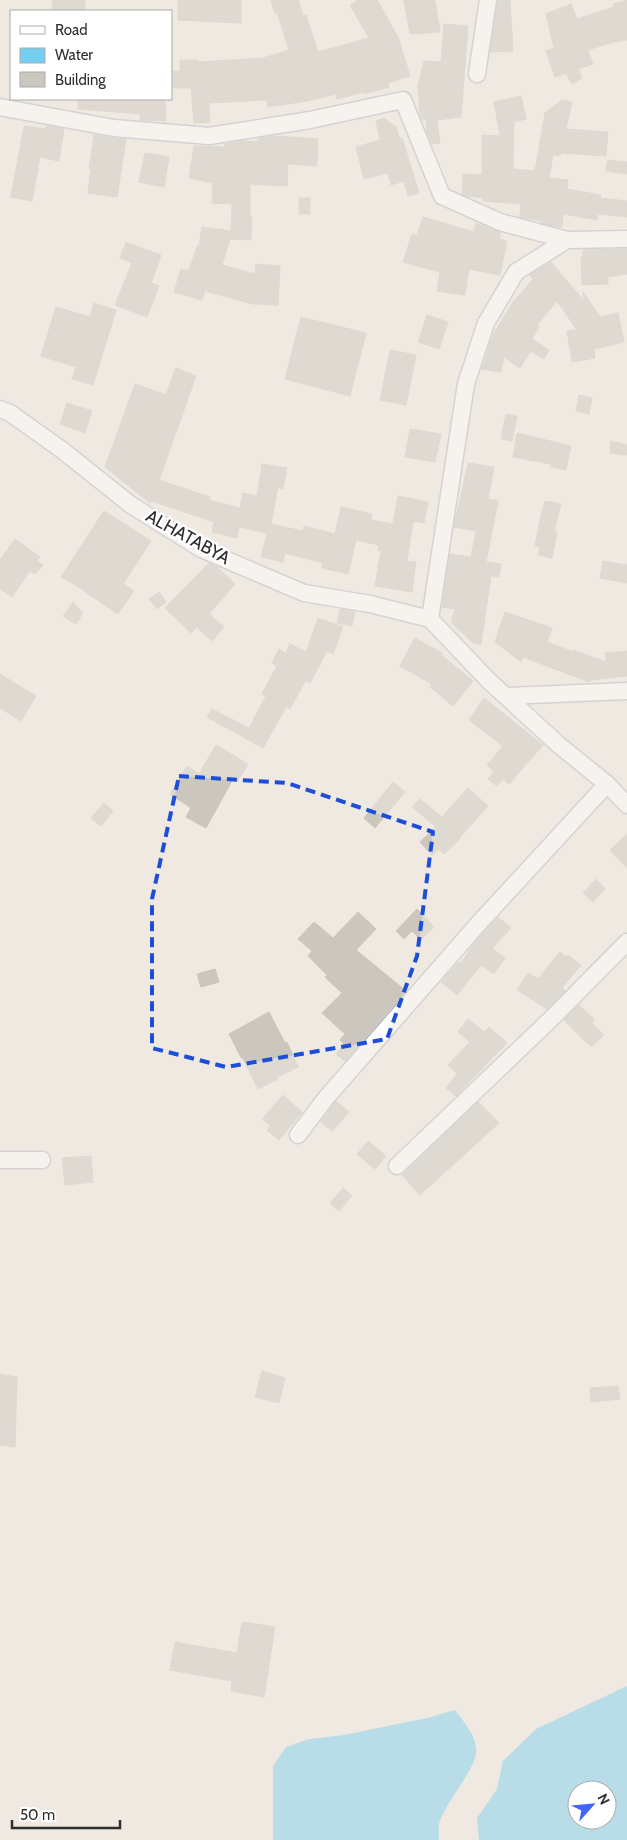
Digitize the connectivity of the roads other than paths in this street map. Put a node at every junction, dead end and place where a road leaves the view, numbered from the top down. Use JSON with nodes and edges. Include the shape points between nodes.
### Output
{"nodes":[{"id":1,"x":488,"y":0,"type":"edge"},
{"id":2,"x":477,"y":74,"type":"dead end"},
{"id":3,"x":0,"y":108,"type":"edge"},
{"id":4,"x":627,"y":239,"type":"edge"},
{"id":5,"x":566,"y":240,"type":"junction"},
{"id":6,"x":0,"y":409,"type":"edge"},
{"id":7,"x":430,"y":619,"type":"junction"},
{"id":8,"x":627,"y":691,"type":"edge"},
{"id":9,"x":506,"y":696,"type":"junction"},
{"id":10,"x":607,"y":784,"type":"junction"},
{"id":11,"x":627,"y":805,"type":"edge"},
{"id":12,"x":627,"y":942,"type":"edge"},
{"id":13,"x":298,"y":1135,"type":"dead end"},
{"id":14,"x":0,"y":1160,"type":"edge"},
{"id":15,"x":42,"y":1160,"type":"dead end"},
{"id":16,"x":397,"y":1166,"type":"dead end"}],
"edges":[{"from":1,"to":2,"type":"street"},
{"from":3,"to":5,"type":"street","via":[[114,128],[209,136],[310,120],[403,100],[442,196],[500,222]]},
{"from":4,"to":5,"type":"street"},
{"from":5,"to":7,"type":"street","via":[[516,272],[486,323],[466,384]]},
{"from":6,"to":7,"type":"street","name":"ALHATABYA","via":[[62,450],[131,505],[201,549],[304,593],[370,604]]},
{"from":7,"to":9,"type":"street"},
{"from":8,"to":9,"type":"street"},
{"from":9,"to":10,"type":"street"},
{"from":10,"to":11,"type":"street"},
{"from":10,"to":13,"type":"street","via":[[479,923],[326,1098]]},
{"from":12,"to":16,"type":"street"},
{"from":14,"to":15,"type":"street"}]}
